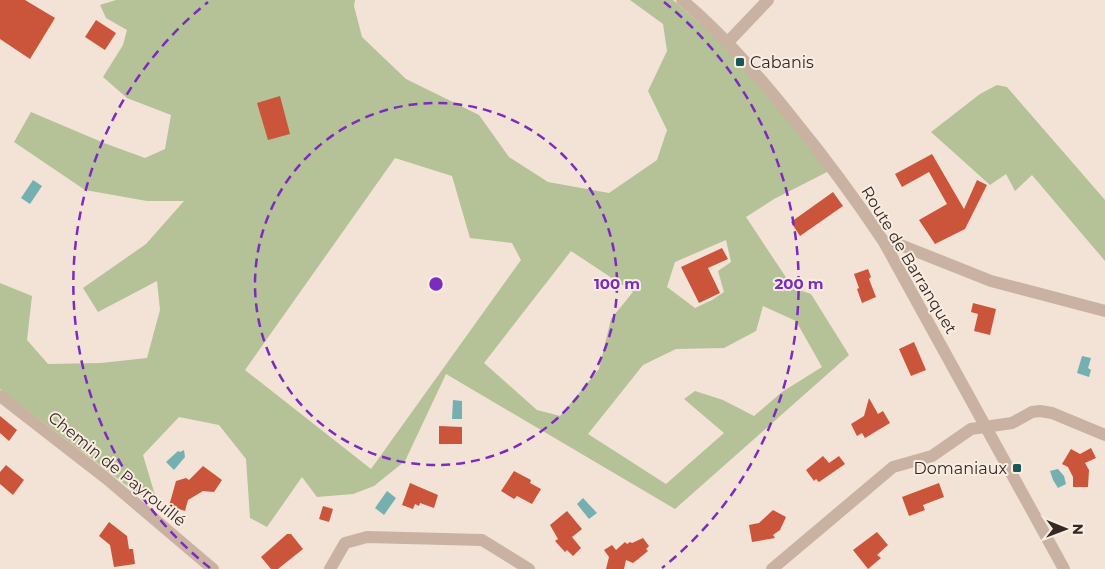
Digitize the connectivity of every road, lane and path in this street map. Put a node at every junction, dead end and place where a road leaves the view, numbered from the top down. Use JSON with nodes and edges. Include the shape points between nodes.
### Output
{"nodes":[{"id":1,"x":682,"y":0,"type":"edge"},
{"id":2,"x":768,"y":0,"type":"edge"},
{"id":3,"x":728,"y":42,"type":"junction"},
{"id":4,"x":884,"y":242,"type":"junction"},
{"id":5,"x":1105,"y":311,"type":"edge"},
{"id":6,"x":0,"y":396,"type":"edge"},
{"id":7,"x":986,"y":426,"type":"junction"},
{"id":8,"x":1105,"y":435,"type":"edge"},
{"id":9,"x":213,"y":569,"type":"edge"},
{"id":10,"x":330,"y":569,"type":"edge"},
{"id":11,"x":529,"y":569,"type":"edge"},
{"id":12,"x":772,"y":569,"type":"edge"},
{"id":13,"x":1064,"y":569,"type":"edge"}],
"edges":[{"from":1,"to":3,"type":"street","name":"Route de Barranquet"},
{"from":2,"to":3,"type":"street"},
{"from":3,"to":4,"type":"street","name":"Route de Barranquet","via":[[836,172]]},
{"from":4,"to":5,"type":"street","via":[[893,242],[991,281]]},
{"from":4,"to":7,"type":"street","name":"Route de Barranquet"},
{"from":6,"to":9,"type":"street","name":"Chemin de Payrouillé","via":[[107,478]]},
{"from":7,"to":8,"type":"street","via":[[1012,423],[1040,411]]},
{"from":7,"to":12,"type":"street","via":[[971,429],[932,456],[892,467]]},
{"from":7,"to":13,"type":"street","name":"Route de Barranquet"},
{"from":10,"to":11,"type":"street","via":[[345,543],[367,537],[482,540]]}]}
